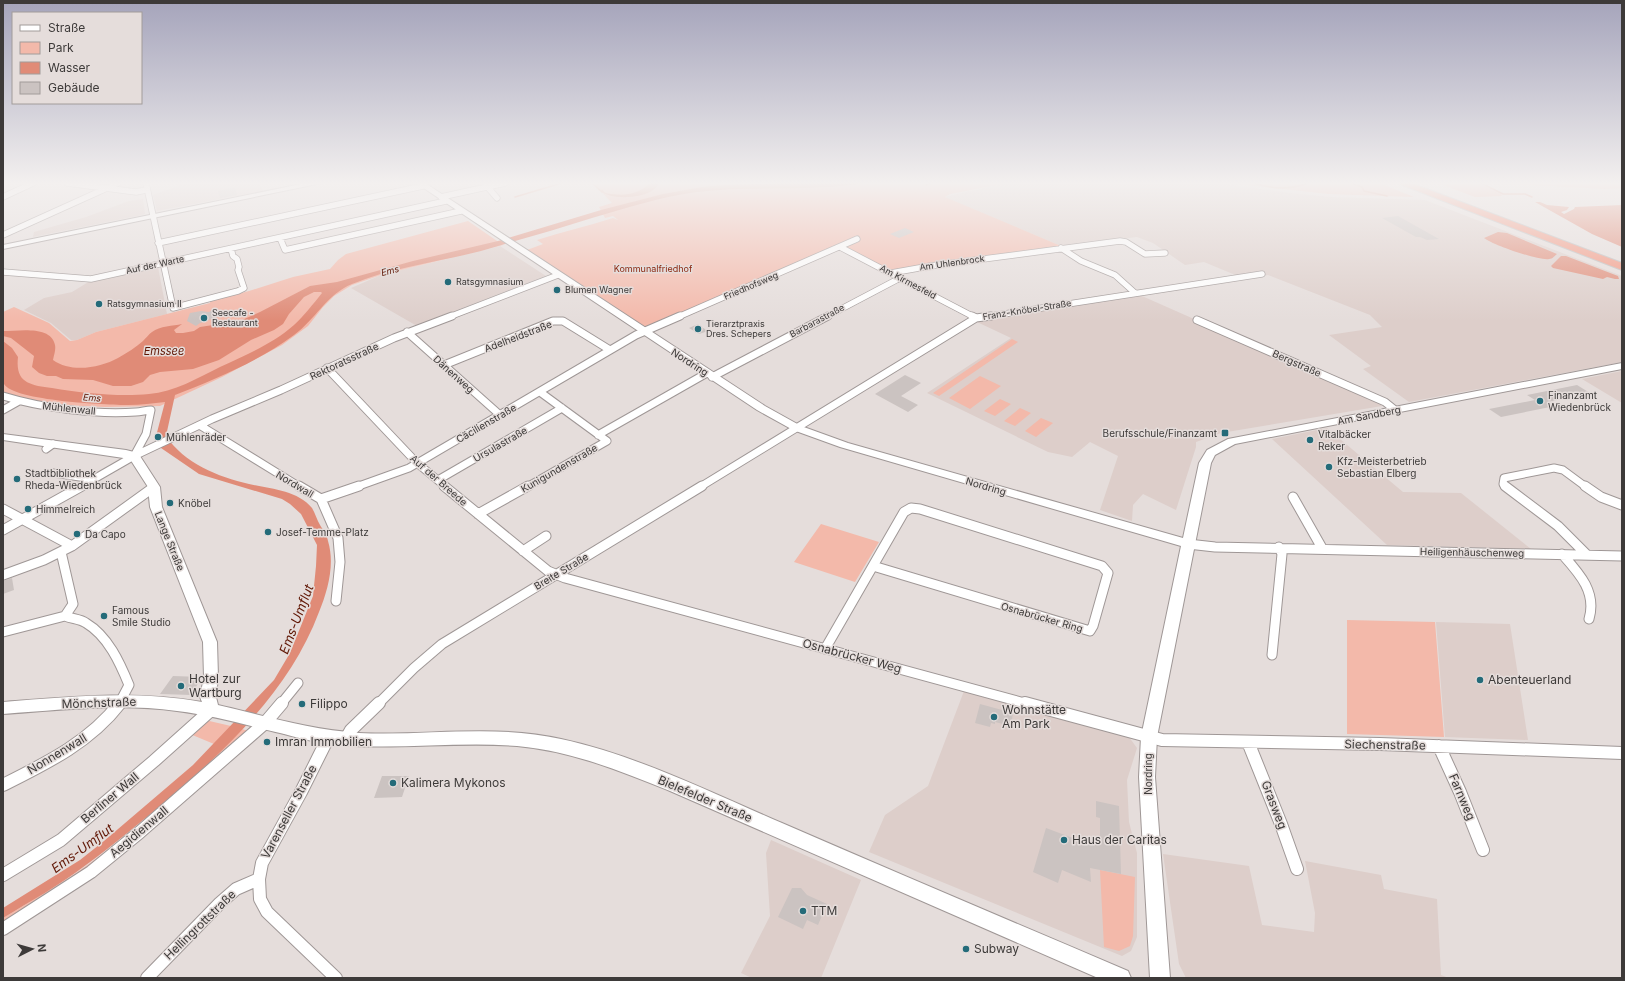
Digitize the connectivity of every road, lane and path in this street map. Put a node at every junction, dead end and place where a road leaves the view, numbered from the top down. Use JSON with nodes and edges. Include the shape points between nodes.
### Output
{"nodes":[{"id":1,"x":16,"y":229,"type":"edge"},
{"id":2,"x":91,"y":229,"type":"edge"},
{"id":3,"x":155,"y":229,"type":"edge"},
{"id":4,"x":222,"y":229,"type":"edge"},
{"id":5,"x":319,"y":229,"type":"edge"},
{"id":6,"x":381,"y":229,"type":"edge"},
{"id":7,"x":487,"y":229,"type":"edge"},
{"id":8,"x":1521,"y":229,"type":"edge"},
{"id":9,"x":1539,"y":229,"type":"edge"},
{"id":10,"x":3,"y":235,"type":"edge"},
{"id":11,"x":280,"y":238,"type":"junction"},
{"id":12,"x":857,"y":239,"type":"dead end"},
{"id":13,"x":158,"y":243,"type":"junction"},
{"id":14,"x":3,"y":247,"type":"edge"},
{"id":15,"x":840,"y":247,"type":"junction"},
{"id":16,"x":1061,"y":248,"type":"junction"},
{"id":17,"x":231,"y":249,"type":"junction"},
{"id":18,"x":1165,"y":253,"type":"dead end"},
{"id":19,"x":1622,"y":260,"type":"edge"},
{"id":20,"x":163,"y":264,"type":"junction"},
{"id":21,"x":1622,"y":267,"type":"edge"},
{"id":22,"x":6,"y":272,"type":"edge"},
{"id":23,"x":891,"y":273,"type":"junction"},
{"id":24,"x":1262,"y":274,"type":"dead end"},
{"id":25,"x":558,"y":275,"type":"junction"},
{"id":26,"x":900,"y":278,"type":"junction"},
{"id":27,"x":1135,"y":293,"type":"junction"},
{"id":28,"x":976,"y":318,"type":"junction"},
{"id":29,"x":1197,"y":320,"type":"dead end"},
{"id":30,"x":407,"y":332,"type":"junction"},
{"id":31,"x":644,"y":332,"type":"junction"},
{"id":32,"x":610,"y":350,"type":"junction"},
{"id":33,"x":444,"y":365,"type":"junction"},
{"id":34,"x":1622,"y":366,"type":"edge"},
{"id":35,"x":327,"y":368,"type":"junction"},
{"id":36,"x":709,"y":375,"type":"junction"},
{"id":37,"x":540,"y":392,"type":"junction"},
{"id":38,"x":3,"y":396,"type":"edge"},
{"id":39,"x":19,"y":401,"type":"junction"},
{"id":40,"x":562,"y":408,"type":"junction"},
{"id":41,"x":3,"y":410,"type":"edge"},
{"id":42,"x":1395,"y":410,"type":"junction"},
{"id":43,"x":500,"y":414,"type":"junction"},
{"id":44,"x":201,"y":426,"type":"junction"},
{"id":45,"x":798,"y":428,"type":"junction"},
{"id":46,"x":598,"y":435,"type":"junction"},
{"id":47,"x":3,"y":437,"type":"edge"},
{"id":48,"x":134,"y":456,"type":"junction"},
{"id":49,"x":417,"y":463,"type":"junction"},
{"id":50,"x":53,"y":473,"type":"dead end"},
{"id":51,"x":93,"y":479,"type":"junction"},
{"id":52,"x":438,"y":480,"type":"junction"},
{"id":53,"x":154,"y":487,"type":"junction"},
{"id":54,"x":1293,"y":497,"type":"dead end"},
{"id":55,"x":321,"y":499,"type":"junction"},
{"id":56,"x":1622,"y":505,"type":"edge"},
{"id":57,"x":3,"y":509,"type":"edge"},
{"id":58,"x":478,"y":514,"type":"junction"},
{"id":59,"x":23,"y":519,"type":"junction"},
{"id":60,"x":3,"y":530,"type":"edge"},
{"id":61,"x":546,"y":536,"type":"dead end"},
{"id":62,"x":1188,"y":544,"type":"junction"},
{"id":63,"x":72,"y":546,"type":"junction"},
{"id":64,"x":1279,"y":547,"type":"junction"},
{"id":65,"x":1322,"y":548,"type":"junction"},
{"id":66,"x":523,"y":551,"type":"junction"},
{"id":67,"x":61,"y":552,"type":"junction"},
{"id":68,"x":1562,"y":554,"type":"junction"},
{"id":69,"x":1587,"y":555,"type":"junction"},
{"id":70,"x":1622,"y":556,"type":"edge"},
{"id":71,"x":873,"y":566,"type":"junction"},
{"id":72,"x":555,"y":574,"type":"junction"},
{"id":73,"x":3,"y":575,"type":"edge"},
{"id":74,"x":336,"y":601,"type":"dead end"},
{"id":75,"x":65,"y":616,"type":"junction"},
{"id":76,"x":1589,"y":619,"type":"dead end"},
{"id":77,"x":3,"y":632,"type":"edge"},
{"id":78,"x":825,"y":649,"type":"junction"},
{"id":79,"x":1272,"y":655,"type":"dead end"},
{"id":80,"x":298,"y":683,"type":"dead end"},
{"id":81,"x":123,"y":700,"type":"junction"},
{"id":82,"x":3,"y":708,"type":"edge"},
{"id":83,"x":211,"y":710,"type":"junction"},
{"id":84,"x":261,"y":722,"type":"junction"},
{"id":85,"x":1149,"y":737,"type":"junction"},
{"id":86,"x":328,"y":738,"type":"junction"},
{"id":87,"x":346,"y":739,"type":"junction"},
{"id":88,"x":1248,"y":742,"type":"junction"},
{"id":89,"x":1439,"y":746,"type":"junction"},
{"id":90,"x":1622,"y":753,"type":"edge"},
{"id":91,"x":3,"y":785,"type":"edge"},
{"id":92,"x":1483,"y":850,"type":"dead end"},
{"id":93,"x":1297,"y":869,"type":"dead end"},
{"id":94,"x":3,"y":875,"type":"edge"},
{"id":95,"x":259,"y":879,"type":"junction"},
{"id":96,"x":3,"y":930,"type":"edge"},
{"id":97,"x":146,"y":978,"type":"edge"},
{"id":98,"x":336,"y":978,"type":"edge"},
{"id":99,"x":1121,"y":978,"type":"edge"},
{"id":100,"x":1160,"y":978,"type":"edge"}],
"edges":[{"from":1,"to":10,"type":"street"},
{"from":2,"to":14,"type":"main road"},
{"from":3,"to":13,"type":"street"},
{"from":4,"to":13,"type":"street"},
{"from":5,"to":11,"type":"street","name":"Auf der Warte"},
{"from":6,"to":11,"type":"street","via":[[285,250]]},
{"from":7,"to":25,"type":"main road","name":"Nordring"},
{"from":8,"to":21,"type":"highway"},
{"from":9,"to":19,"type":"highway"},
{"from":11,"to":17,"type":"street","name":"Auf der Warte"},
{"from":12,"to":15,"type":"street","name":"Friedhofsweg"},
{"from":13,"to":20,"type":"street"},
{"from":15,"to":23,"type":"street","name":"Am Kirmesfeld"},
{"from":15,"to":31,"type":"street","name":"Friedhofsweg"},
{"from":16,"to":18,"type":"street","name":"Am Uhlenbrock","via":[[1120,241],[1144,254]]},
{"from":16,"to":23,"type":"street","name":"Am Uhlenbrock"},
{"from":16,"to":27,"type":"street","via":[[1081,261],[1115,275]]},
{"from":17,"to":20,"type":"street","name":"Auf der Warte"},
{"from":17,"to":20,"type":"street","via":[[240,267],[238,270],[244,288],[173,308]]},
{"from":20,"to":22,"type":"street","name":"Auf der Warte","via":[[91,280]]},
{"from":23,"to":26,"type":"street","name":"Am Kirmesfeld"},
{"from":24,"to":27,"type":"street","name":"Franz-Knöbel-Straße"},
{"from":25,"to":30,"type":"street","name":"Rektoratsstraße"},
{"from":25,"to":31,"type":"main road","name":"Nordring"},
{"from":26,"to":28,"type":"street","name":"Am Kirmesfeld"},
{"from":26,"to":36,"type":"street","name":"Barbarastraße"},
{"from":27,"to":28,"type":"street","name":"Franz-Knöbel-Straße"},
{"from":28,"to":45,"type":"street","name":"Franz-Knöbel-Straße"},
{"from":29,"to":42,"type":"street","name":"Bergstraße","via":[[1385,402]]},
{"from":30,"to":33,"type":"street","name":"Dänenweg"},
{"from":30,"to":35,"type":"street","name":"Rektoratsstraße"},
{"from":31,"to":32,"type":"street","name":"Cäcilienstraße"},
{"from":31,"to":36,"type":"main road","name":"Nordring"},
{"from":32,"to":33,"type":"street","name":"Adelheidstraße","via":[[563,321],[553,321]]},
{"from":32,"to":37,"type":"street","name":"Cäcilienstraße"},
{"from":33,"to":43,"type":"street","name":"Dänenweg"},
{"from":34,"to":42,"type":"main road","name":"Am Sandberg"},
{"from":35,"to":44,"type":"street","name":"Rektoratsstraße"},
{"from":35,"to":49,"type":"street","name":"Auf der Breede"},
{"from":36,"to":45,"type":"main road","name":"Nordring"},
{"from":36,"to":46,"type":"street","name":"Kunigundenstraße"},
{"from":37,"to":40,"type":"street"},
{"from":37,"to":43,"type":"street","name":"Cäcilienstraße"},
{"from":38,"to":39,"type":"street","name":"Mühlenwall"},
{"from":39,"to":41,"type":"street"},
{"from":39,"to":48,"type":"street","name":"Mühlenwall","via":[[60,408],[136,412],[142,415],[151,413],[151,420],[140,449]]},
{"from":40,"to":46,"type":"street"},
{"from":40,"to":52,"type":"street","name":"Ursulastraße"},
{"from":42,"to":62,"type":"main road","name":"Am Sandberg","via":[[1232,441],[1221,446],[1211,453],[1205,463]]},
{"from":43,"to":49,"type":"street","name":"Cäcilienstraße"},
{"from":44,"to":48,"type":"street","name":"Rektoratsstraße"},
{"from":44,"to":55,"type":"street","name":"Nordwall"},
{"from":45,"to":62,"type":"main road","name":"Nordring","via":[[850,447]]},
{"from":45,"to":72,"type":"street","name":"Breite Straße"},
{"from":46,"to":58,"type":"street","name":"Kunigundenstraße","via":[[607,441]]},
{"from":47,"to":48,"type":"main road","via":[[49,447]]},
{"from":48,"to":51,"type":"street","name":"Rektoratsstraße"},
{"from":48,"to":53,"type":"main road","name":"Lange Straße"},
{"from":49,"to":52,"type":"street","name":"Auf der Breede"},
{"from":49,"to":55,"type":"street","name":"Cäcilienstraße"},
{"from":50,"to":51,"type":"street"},
{"from":51,"to":59,"type":"street","name":"Rektoratsstraße"},
{"from":52,"to":58,"type":"street","name":"Auf der Breede"},
{"from":53,"to":63,"type":"street"},
{"from":53,"to":83,"type":"main road","name":"Lange Straße","via":[[156,507],[210,642],[211,677],[208,697]]},
{"from":54,"to":65,"type":"street"},
{"from":55,"to":74,"type":"street","name":"Nordwall","via":[[338,538],[340,562]]},
{"from":56,"to":69,"type":"street","via":[[1601,497],[1563,470],[1554,468],[1504,478],[1504,484],[1564,530]]},
{"from":57,"to":59,"type":"street"},
{"from":58,"to":66,"type":"street","name":"Auf der Breede"},
{"from":59,"to":60,"type":"street","name":"Rektoratsstraße"},
{"from":59,"to":63,"type":"street"},
{"from":61,"to":66,"type":"street"},
{"from":62,"to":64,"type":"street","name":"Heiligenhäuschenweg","via":[[1215,547]]},
{"from":62,"to":85,"type":"main road","name":"Nordring"},
{"from":63,"to":67,"type":"street"},
{"from":64,"to":65,"type":"street","name":"Heiligenhäuschenweg"},
{"from":64,"to":79,"type":"street","via":[[1282,554]]},
{"from":65,"to":68,"type":"street","name":"Heiligenhäuschenweg"},
{"from":66,"to":72,"type":"street","name":"Auf der Breede"},
{"from":67,"to":73,"type":"street"},
{"from":67,"to":75,"type":"street","via":[[73,604]]},
{"from":68,"to":69,"type":"street","name":"Heiligenhäuschenweg"},
{"from":68,"to":76,"type":"street","via":[[1585,581],[1593,610]]},
{"from":69,"to":70,"type":"street","name":"Heiligenhäuschenweg"},
{"from":71,"to":71,"type":"street","name":"Osnabrücker Ring","via":[[1090,631],[1108,573],[1102,566],[910,506]]},
{"from":71,"to":78,"type":"street","name":"Osnabrücker Ring"},
{"from":72,"to":78,"type":"street","name":"Osnabrücker Weg"},
{"from":72,"to":87,"type":"street","name":"Breite Straße","via":[[442,644],[351,730]]},
{"from":75,"to":77,"type":"street"},
{"from":75,"to":81,"type":"street","via":[[86,623],[102,636],[121,666],[129,685]]},
{"from":78,"to":85,"type":"street","name":"Osnabrücker Weg"},
{"from":80,"to":84,"type":"street"},
{"from":81,"to":82,"type":"main road","name":"Mönchstraße"},
{"from":81,"to":83,"type":"main road","name":"Mönchstraße"},
{"from":81,"to":91,"type":"street","name":"Nonnenwall","via":[[91,734],[58,756]]},
{"from":83,"to":84,"type":"main road","name":"Mönchstraße"},
{"from":83,"to":94,"type":"street","name":"Berliner Wall","via":[[61,840]]},
{"from":84,"to":86,"type":"main road","name":"Bielefelder Straße"},
{"from":84,"to":96,"type":"street","name":"Aegidienwall","via":[[140,832],[91,872]]},
{"from":85,"to":88,"type":"street","name":"Siechenstraße","via":[[1162,740]]},
{"from":85,"to":100,"type":"main road","name":"Nordring","via":[[1147,777]]},
{"from":86,"to":87,"type":"main road","name":"Bielefelder Straße"},
{"from":86,"to":95,"type":"street","name":"Varenseller Straße","via":[[262,863]]},
{"from":87,"to":99,"type":"main road","name":"Bielefelder Straße","via":[[512,739],[563,746],[612,760]]},
{"from":88,"to":89,"type":"street","name":"Siechenstraße"},
{"from":88,"to":93,"type":"street","name":"Grasweg"},
{"from":89,"to":90,"type":"street","name":"Siechenstraße"},
{"from":89,"to":92,"type":"street","name":"Farnweg"},
{"from":95,"to":97,"type":"street","name":"Hellingrottstraße","via":[[236,889],[220,903]]},
{"from":95,"to":98,"type":"street","name":"Varenseller Straße","via":[[260,899],[267,912]]}]}
